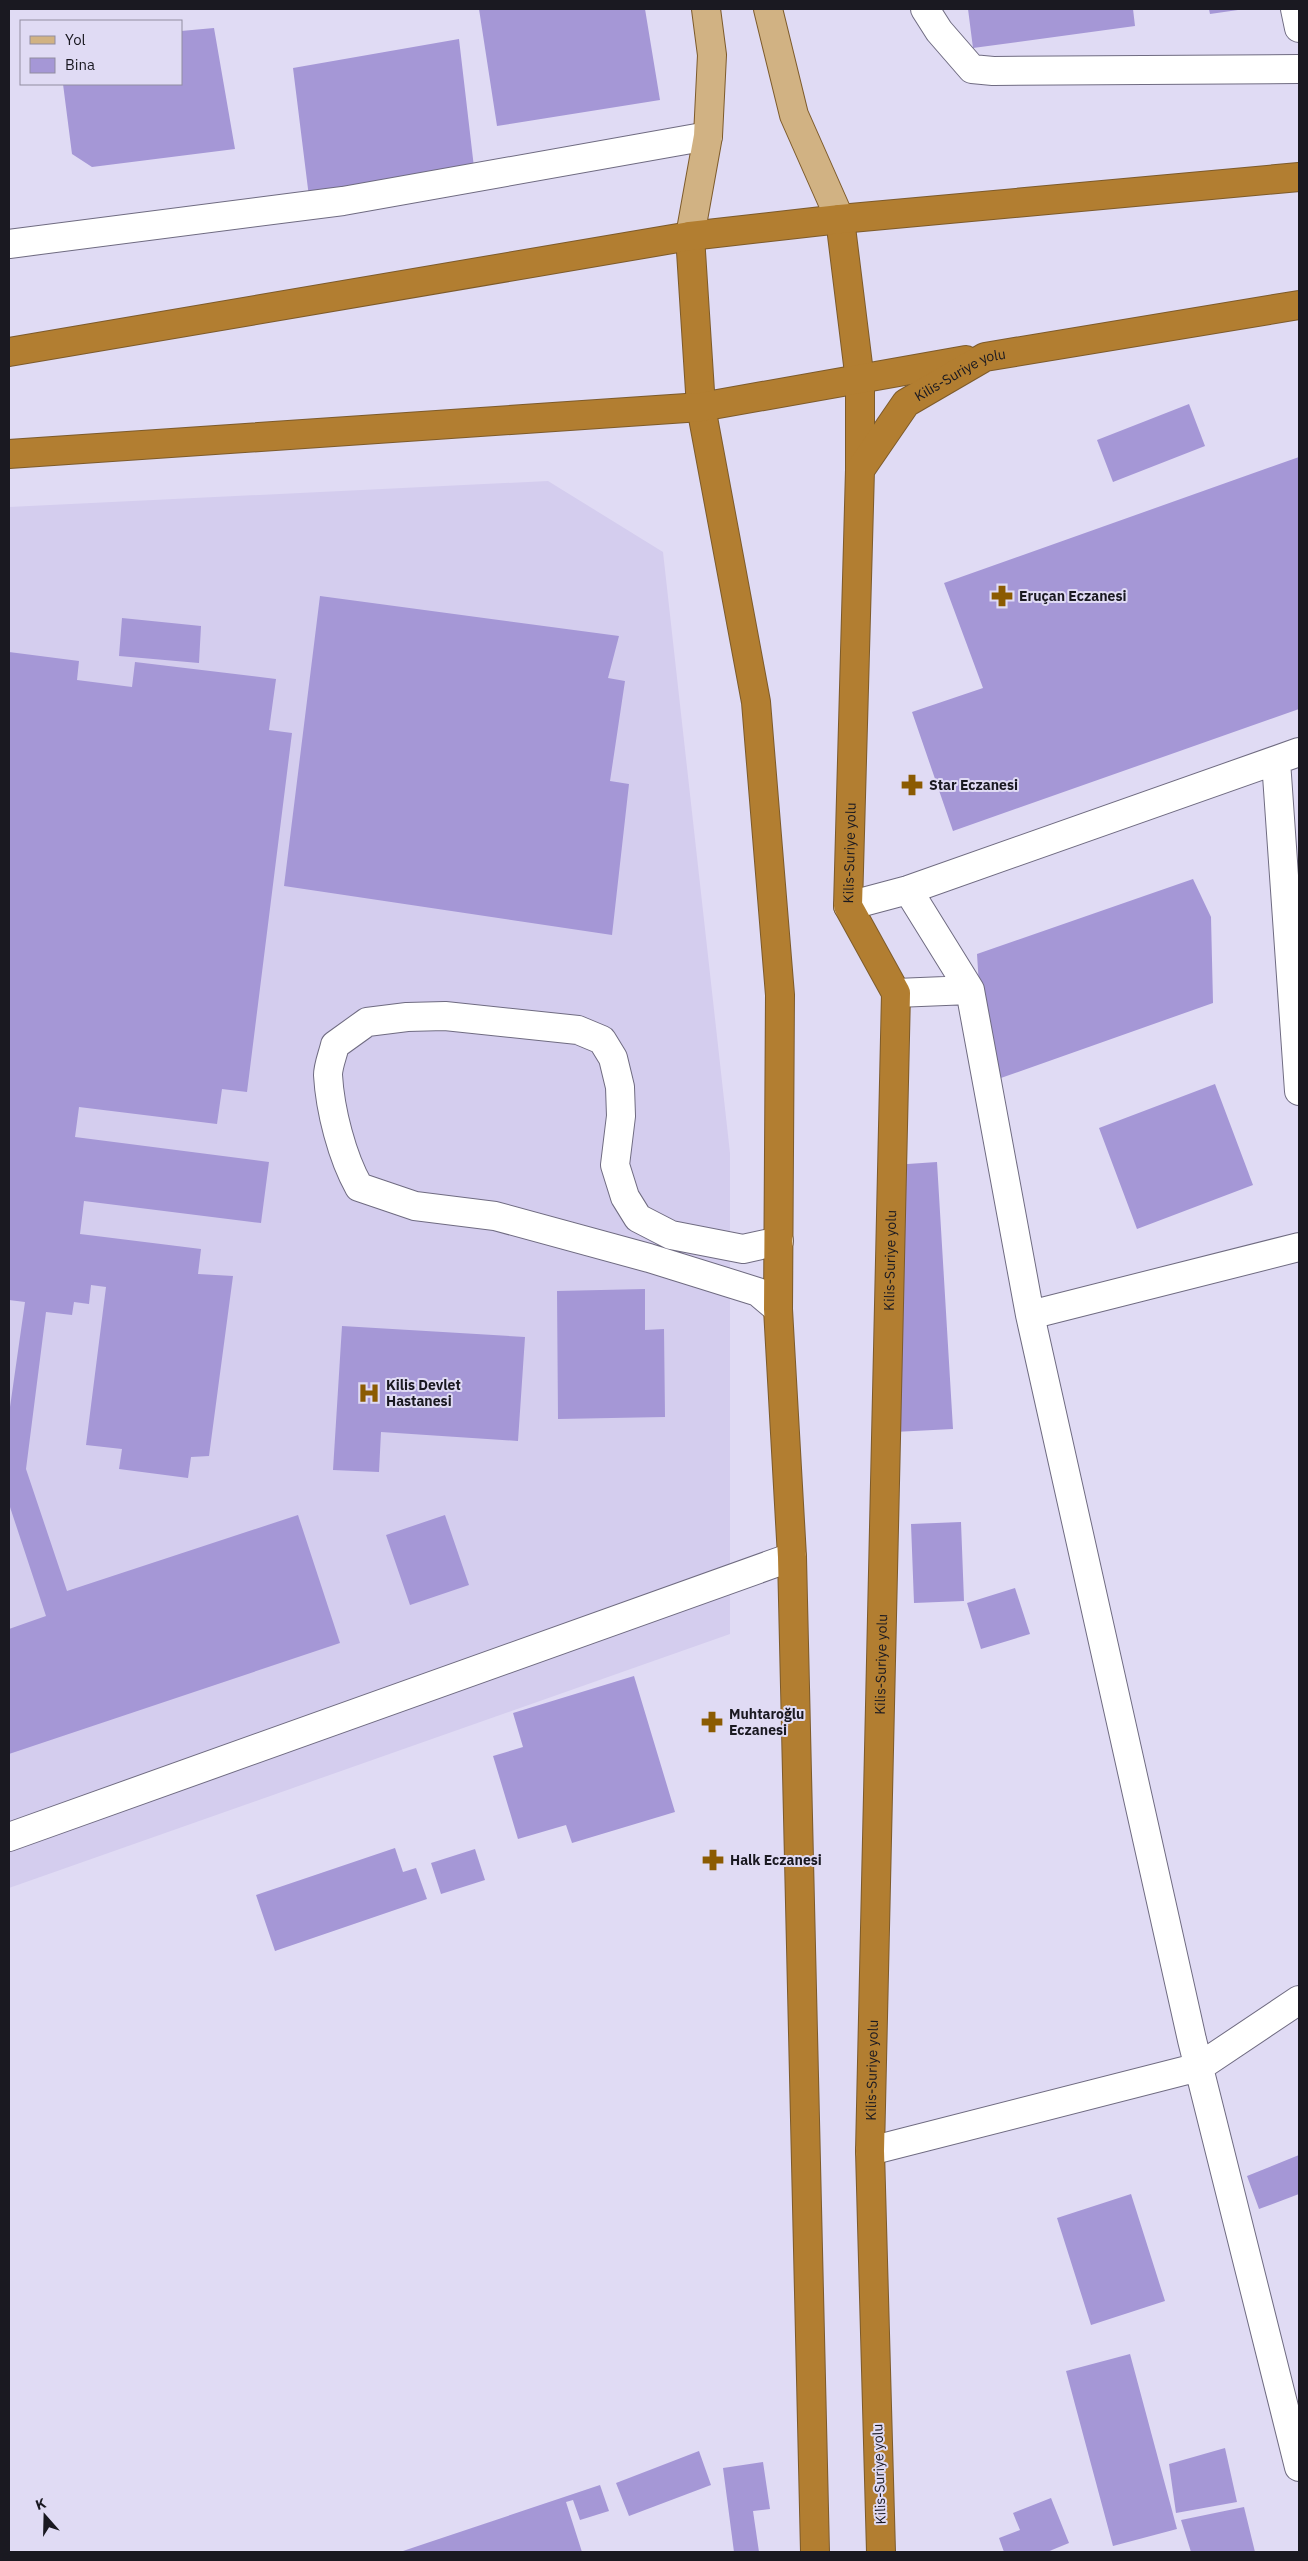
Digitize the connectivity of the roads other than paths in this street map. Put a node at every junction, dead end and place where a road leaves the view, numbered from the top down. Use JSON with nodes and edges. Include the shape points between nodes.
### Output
{"nodes":[{"id":1,"x":706,"y":9,"type":"edge"},
{"id":2,"x":768,"y":9,"type":"edge"},
{"id":3,"x":925,"y":9,"type":"edge"},
{"id":4,"x":1295,"y":9,"type":"edge"},
{"id":5,"x":1299,"y":28,"type":"edge"},
{"id":6,"x":1299,"y":69,"type":"edge"},
{"id":7,"x":708,"y":136,"type":"junction"},
{"id":8,"x":1299,"y":177,"type":"edge"},
{"id":9,"x":840,"y":219,"type":"junction"},
{"id":10,"x":10,"y":236,"type":"edge"},
{"id":11,"x":690,"y":236,"type":"junction"},
{"id":12,"x":1299,"y":305,"type":"edge"},
{"id":13,"x":9,"y":352,"type":"edge"},
{"id":14,"x":985,"y":357,"type":"junction"},
{"id":15,"x":860,"y":380,"type":"junction"},
{"id":16,"x":701,"y":407,"type":"junction"},
{"id":17,"x":9,"y":454,"type":"edge"},
{"id":18,"x":860,"y":470,"type":"junction"},
{"id":19,"x":1288,"y":756,"type":"edge"},
{"id":20,"x":908,"y":890,"type":"junction"},
{"id":21,"x":848,"y":906,"type":"junction"},
{"id":22,"x":970,"y":990,"type":"junction"},
{"id":23,"x":896,"y":993,"type":"junction"},
{"id":24,"x":1299,"y":1091,"type":"edge"},
{"id":25,"x":779,"y":1241,"type":"junction"},
{"id":26,"x":1299,"y":1248,"type":"edge"},
{"id":27,"x":778,"y":1309,"type":"junction"},
{"id":28,"x":1030,"y":1315,"type":"junction"},
{"id":29,"x":792,"y":1557,"type":"junction"},
{"id":30,"x":9,"y":1836,"type":"edge"},
{"id":31,"x":1299,"y":2000,"type":"edge"},
{"id":32,"x":1199,"y":2067,"type":"junction"},
{"id":33,"x":870,"y":2151,"type":"junction"},
{"id":34,"x":1299,"y":2467,"type":"edge"},
{"id":35,"x":815,"y":2552,"type":"edge"},
{"id":36,"x":881,"y":2552,"type":"edge"}],
"edges":[{"from":1,"to":7,"type":"main road","via":[[712,55]]},
{"from":2,"to":9,"type":"main road","via":[[794,115]]},
{"from":3,"to":6,"type":"street","via":[[939,31],[972,69]]},
{"from":4,"to":5,"type":"street"},
{"from":7,"to":10,"type":"street","via":[[342,201]]},
{"from":7,"to":11,"type":"main road"},
{"from":8,"to":9,"type":"highway"},
{"from":9,"to":11,"type":"highway"},
{"from":9,"to":15,"type":"highway"},
{"from":11,"to":13,"type":"highway"},
{"from":11,"to":16,"type":"highway"},
{"from":12,"to":14,"type":"highway","name":"Kilis-Suriye yolu"},
{"from":14,"to":15,"type":"highway"},
{"from":14,"to":18,"type":"highway","name":"Kilis-Suriye yolu","via":[[906,404]]},
{"from":15,"to":16,"type":"highway"},
{"from":15,"to":18,"type":"highway"},
{"from":16,"to":17,"type":"highway"},
{"from":16,"to":25,"type":"highway","via":[[756,702],[780,995]]},
{"from":18,"to":21,"type":"highway","name":"Kilis-Suriye yolu"},
{"from":19,"to":20,"type":"street"},
{"from":19,"to":24,"type":"street"},
{"from":20,"to":21,"type":"street"},
{"from":20,"to":22,"type":"street"},
{"from":21,"to":23,"type":"highway","name":"Kilis-Suriye yolu"},
{"from":22,"to":23,"type":"street"},
{"from":22,"to":28,"type":"street"},
{"from":23,"to":33,"type":"highway","name":"Kilis-Suriye yolu"},
{"from":25,"to":27,"type":"highway"},
{"from":25,"to":27,"type":"street","via":[[742,1249],[671,1235],[638,1218],[626,1197],[615,1165],[621,1116],[620,1087],[613,1058],[602,1040],[578,1030],[445,1016],[366,1022],[335,1045],[328,1074],[348,1167],[359,1188],[415,1206],[495,1216],[595,1243],[758,1292]]},
{"from":26,"to":28,"type":"street"},
{"from":27,"to":29,"type":"highway"},
{"from":28,"to":32,"type":"street"},
{"from":29,"to":30,"type":"street"},
{"from":29,"to":35,"type":"highway"},
{"from":31,"to":32,"type":"street"},
{"from":32,"to":33,"type":"street"},
{"from":32,"to":34,"type":"street"},
{"from":33,"to":36,"type":"highway","name":"Kilis-Suriye yolu"}]}
